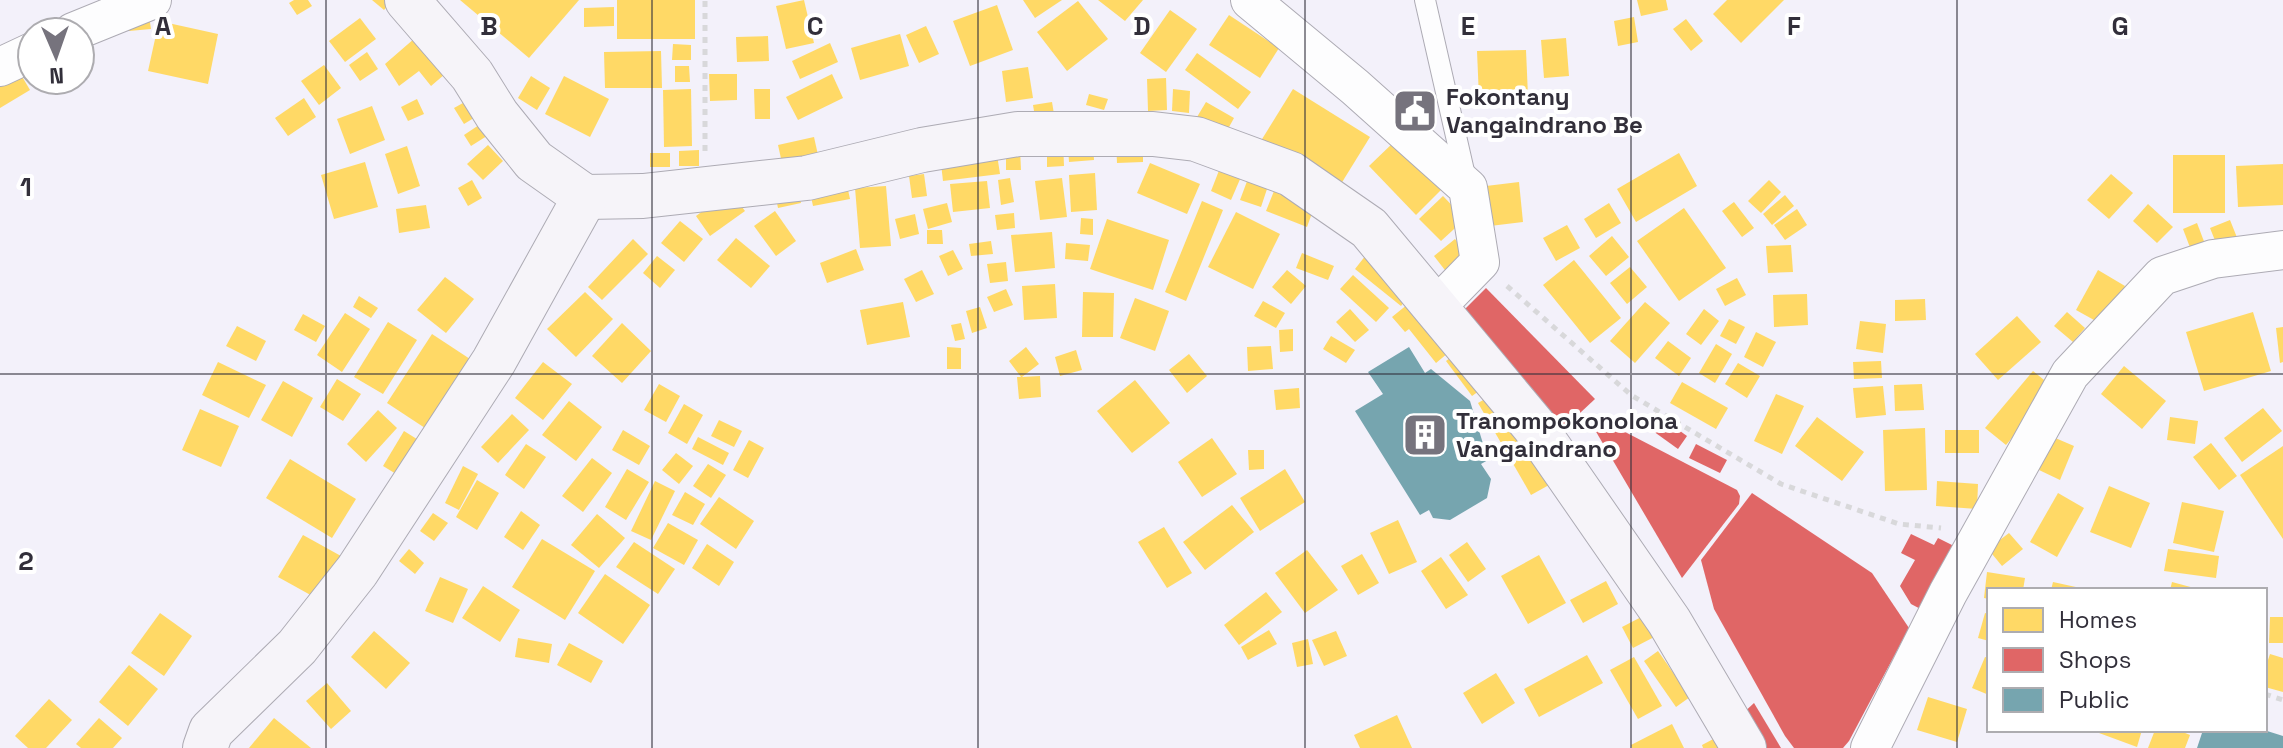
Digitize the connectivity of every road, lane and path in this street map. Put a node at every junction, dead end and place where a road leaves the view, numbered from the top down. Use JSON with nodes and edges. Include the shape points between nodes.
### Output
{"nodes":[{"id":1,"x":152,"y":0,"type":"edge"},
{"id":2,"x":407,"y":0,"type":"edge"},
{"id":3,"x":705,"y":0,"type":"edge"},
{"id":4,"x":1250,"y":0,"type":"edge"},
{"id":5,"x":1425,"y":0,"type":"edge"},
{"id":6,"x":96,"y":23,"type":"edge"},
{"id":7,"x":1468,"y":188,"type":"junction"},
{"id":8,"x":704,"y":189,"type":"junction"},
{"id":9,"x":585,"y":197,"type":"junction"},
{"id":10,"x":2283,"y":250,"type":"edge"},
{"id":11,"x":1480,"y":262,"type":"junction"},
{"id":12,"x":1436,"y":307,"type":"junction"},
{"id":13,"x":1982,"y":532,"type":"junction"},
{"id":14,"x":205,"y":748,"type":"edge"},
{"id":15,"x":1744,"y":748,"type":"edge"},
{"id":16,"x":1870,"y":748,"type":"edge"}],
"edges":[{"from":1,"to":6,"type":"street"},
{"from":2,"to":9,"type":"main road","via":[[472,75],[534,161]]},
{"from":3,"to":8,"type":"path"},
{"from":4,"to":7,"type":"street"},
{"from":5,"to":7,"type":"lane"},
{"from":7,"to":11,"type":"street"},
{"from":8,"to":9,"type":"main road"},
{"from":8,"to":12,"type":"main road","via":[[807,178],[1018,134],[1196,139],[1291,174],[1340,207],[1369,228]]},
{"from":9,"to":14,"type":"main road","via":[[494,361],[357,571],[297,647],[211,731]]},
{"from":10,"to":13,"type":"street","via":[[2213,259],[2162,276],[2070,374]]},
{"from":11,"to":12,"type":"street"},
{"from":11,"to":13,"type":"path","via":[[1631,395],[1781,484],[1899,524]]},
{"from":12,"to":15,"type":"main road","via":[[1534,426],[1669,621]]},
{"from":13,"to":16,"type":"street"}]}
